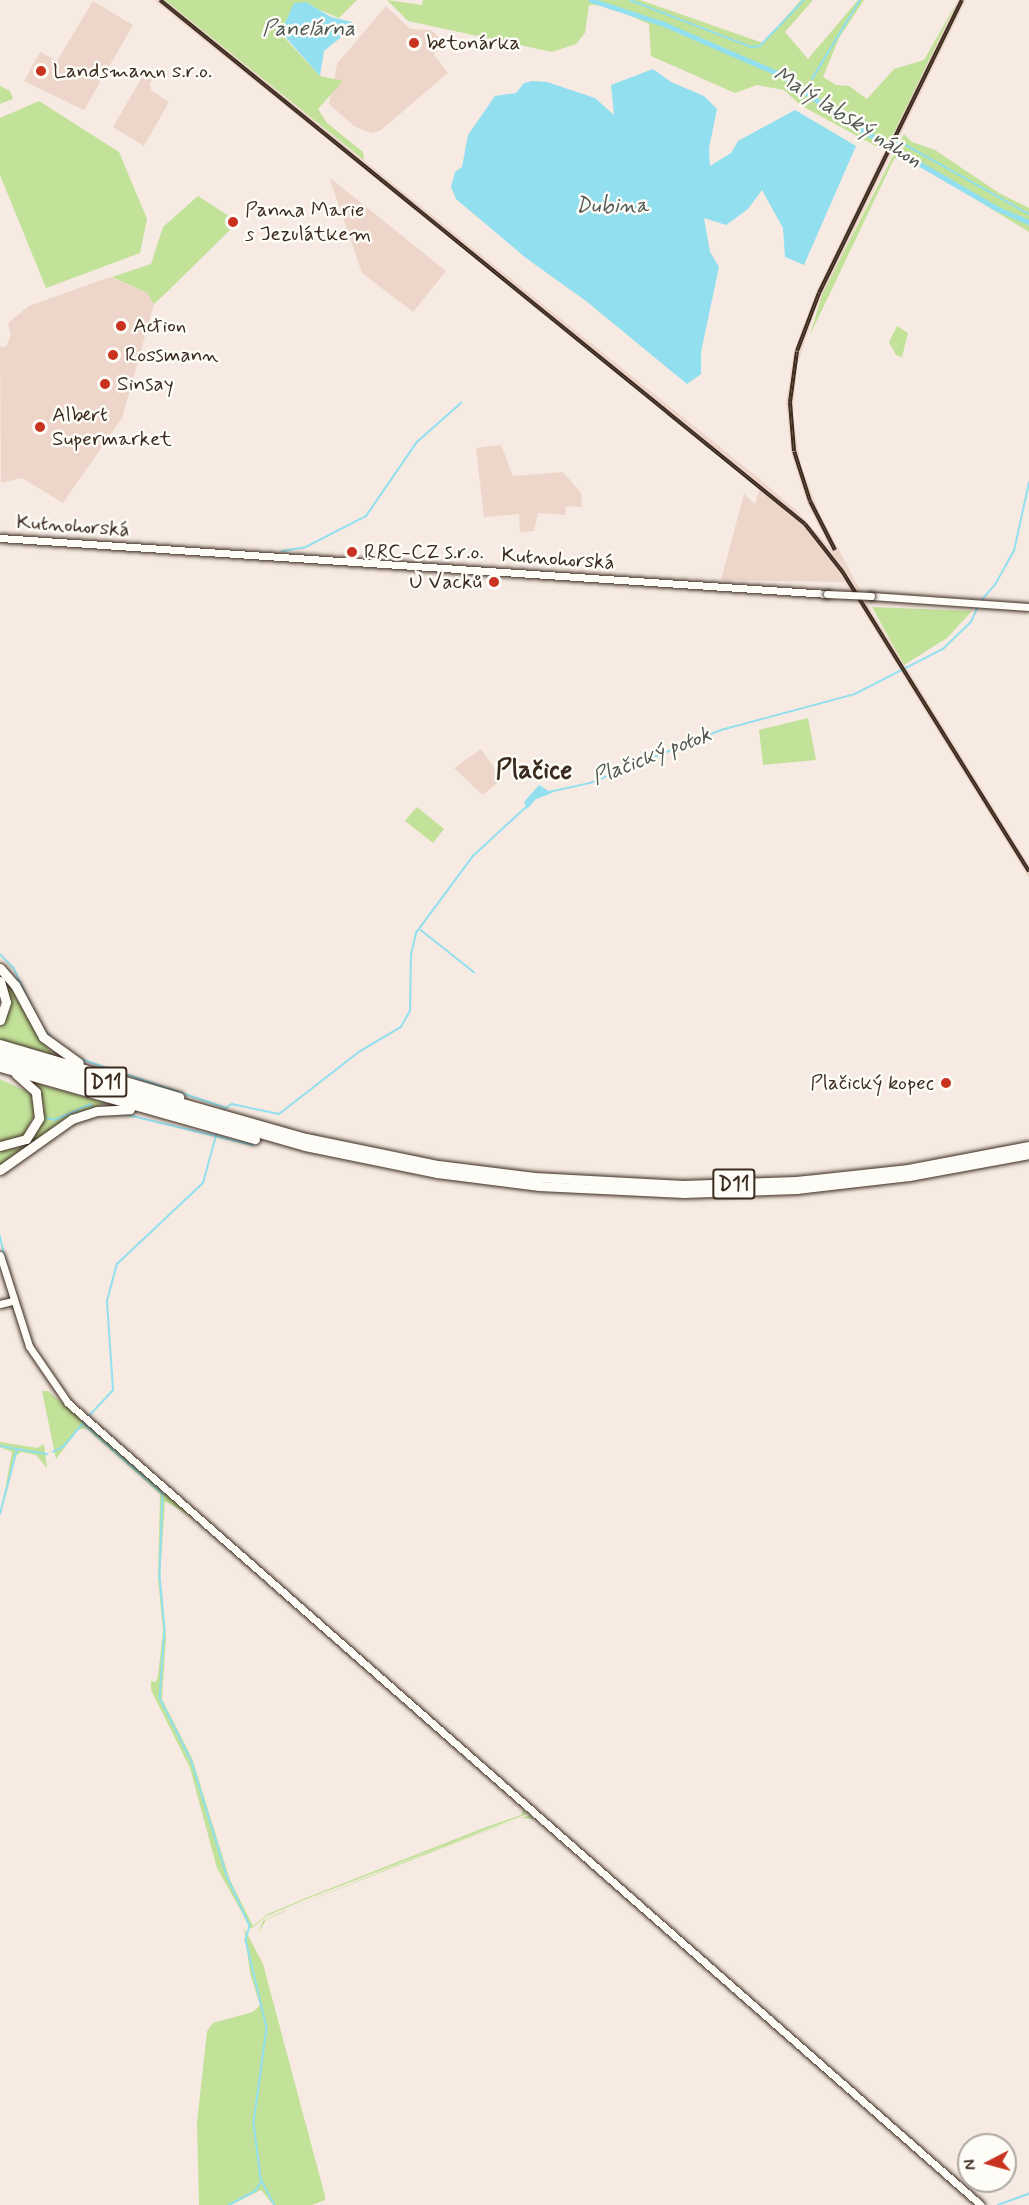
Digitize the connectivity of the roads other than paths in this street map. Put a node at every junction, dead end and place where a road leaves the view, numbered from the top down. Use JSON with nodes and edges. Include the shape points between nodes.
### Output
{"nodes":[{"id":1,"x":0,"y":538,"type":"edge"},
{"id":2,"x":1029,"y":607,"type":"edge"},
{"id":3,"x":0,"y":968,"type":"edge"},
{"id":4,"x":0,"y":981,"type":"edge"},
{"id":5,"x":0,"y":1020,"type":"edge"},
{"id":6,"x":0,"y":1044,"type":"edge"},
{"id":7,"x":0,"y":1051,"type":"edge"},
{"id":8,"x":1,"y":1064,"type":"edge"},
{"id":9,"x":101,"y":1074,"type":"junction"},
{"id":10,"x":151,"y":1111,"type":"junction"},
{"id":11,"x":210,"y":1117,"type":"junction"},
{"id":12,"x":224,"y":1122,"type":"junction"},
{"id":13,"x":0,"y":1146,"type":"edge"},
{"id":14,"x":1029,"y":1146,"type":"edge"},
{"id":15,"x":1029,"y":1154,"type":"edge"},
{"id":16,"x":0,"y":1170,"type":"edge"},
{"id":17,"x":0,"y":1255,"type":"edge"},
{"id":18,"x":12,"y":1301,"type":"junction"},
{"id":19,"x":0,"y":1304,"type":"edge"},
{"id":20,"x":981,"y":2205,"type":"edge"}],
"edges":[{"from":1,"to":2,"type":"main road","name":"Kutnohorská","bridge":true},
{"from":3,"to":9,"type":"highway","via":[[51,1045]]},
{"from":4,"to":5,"type":"highway","via":[[6,998]]},
{"from":6,"to":9,"type":"highway"},
{"from":7,"to":11,"type":"highway","number":"D11"},
{"from":8,"to":10,"type":"highway","number":"D11"},
{"from":8,"to":11,"type":"highway","number":"D11"},
{"from":8,"to":13,"type":"highway","via":[[30,1085],[40,1110],[29,1136]]},
{"from":9,"to":11,"type":"highway"},
{"from":10,"to":11,"type":"highway","number":"D11"},
{"from":10,"to":16,"type":"highway","via":[[111,1109],[79,1116]]},
{"from":11,"to":12,"type":"highway"},
{"from":11,"to":12,"type":"highway","number":"D11"},
{"from":12,"to":14,"type":"highway","number":"D11","via":[[453,1167],[639,1184],[740,1184],[852,1176]]},
{"from":12,"to":15,"type":"highway","number":"D11","via":[[325,1151],[494,1181],[684,1193],[852,1184]]},
{"from":17,"to":18,"type":"main road"},
{"from":18,"to":19,"type":"main road"},
{"from":18,"to":20,"type":"main road","via":[[36,1360],[88,1422]]}]}
